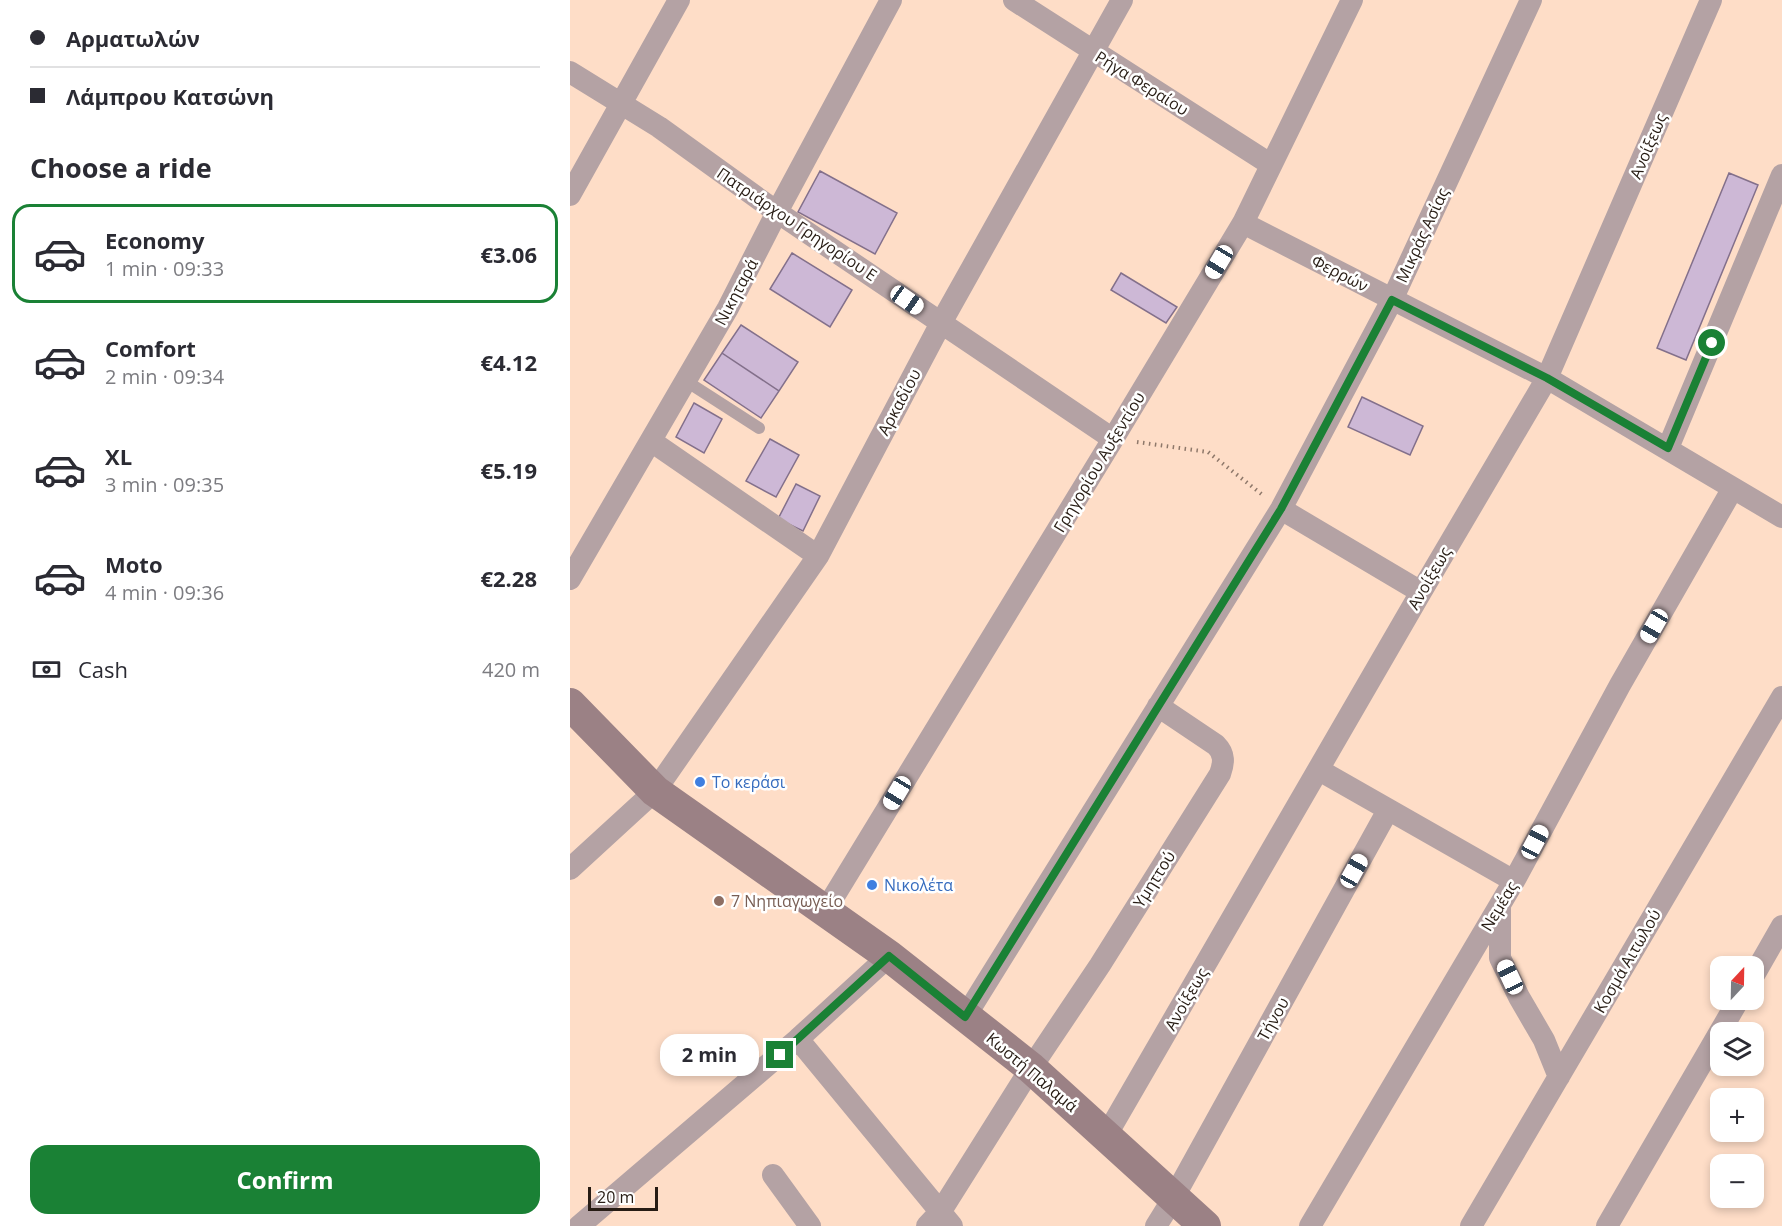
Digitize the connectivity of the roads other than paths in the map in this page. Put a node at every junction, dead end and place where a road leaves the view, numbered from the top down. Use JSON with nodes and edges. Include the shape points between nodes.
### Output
{"nodes":[{"id":1,"x":679,"y":0,"type":"edge"},
{"id":2,"x":891,"y":0,"type":"edge"},
{"id":3,"x":1014,"y":0,"type":"edge"},
{"id":4,"x":1122,"y":0,"type":"edge"},
{"id":5,"x":1352,"y":0,"type":"edge"},
{"id":6,"x":1530,"y":0,"type":"edge"},
{"id":7,"x":1711,"y":0,"type":"edge"},
{"id":8,"x":1093,"y":52,"type":"junction"},
{"id":9,"x":570,"y":72,"type":"edge"},
{"id":10,"x":622,"y":103,"type":"junction"},
{"id":11,"x":1270,"y":164,"type":"junction"},
{"id":12,"x":1782,"y":175,"type":"edge"},
{"id":13,"x":570,"y":195,"type":"edge"},
{"id":14,"x":777,"y":212,"type":"junction"},
{"id":15,"x":1243,"y":223,"type":"junction"},
{"id":16,"x":1392,"y":300,"type":"junction"},
{"id":17,"x":940,"y":323,"type":"junction"},
{"id":18,"x":1547,"y":378,"type":"junction"},
{"id":19,"x":686,"y":381,"type":"junction"},
{"id":20,"x":759,"y":428,"type":"dead end"},
{"id":21,"x":1113,"y":439,"type":"junction"},
{"id":22,"x":651,"y":441,"type":"junction"},
{"id":23,"x":1668,"y":448,"type":"junction"},
{"id":24,"x":1733,"y":488,"type":"junction"},
{"id":25,"x":1281,"y":509,"type":"junction"},
{"id":26,"x":1782,"y":517,"type":"edge"},
{"id":27,"x":818,"y":556,"type":"junction"},
{"id":28,"x":570,"y":579,"type":"edge"},
{"id":29,"x":1421,"y":592,"type":"junction"},
{"id":30,"x":1782,"y":697,"type":"edge"},
{"id":31,"x":570,"y":704,"type":"edge"},
{"id":32,"x":1158,"y":706,"type":"junction"},
{"id":33,"x":1319,"y":770,"type":"junction"},
{"id":34,"x":655,"y":791,"type":"junction"},
{"id":35,"x":1388,"y":810,"type":"junction"},
{"id":36,"x":570,"y":869,"type":"edge"},
{"id":37,"x":1514,"y":881,"type":"junction"},
{"id":38,"x":1500,"y":904,"type":"junction"},
{"id":39,"x":825,"y":911,"type":"junction"},
{"id":40,"x":1782,"y":926,"type":"edge"},
{"id":41,"x":889,"y":956,"type":"junction"},
{"id":42,"x":1764,"y":958,"type":"edge"},
{"id":43,"x":1733,"y":1010,"type":"edge"},
{"id":44,"x":965,"y":1017,"type":"junction"},
{"id":45,"x":798,"y":1039,"type":"junction"},
{"id":46,"x":1031,"y":1068,"type":"junction"},
{"id":47,"x":1559,"y":1077,"type":"junction"},
{"id":48,"x":1106,"y":1136,"type":"junction"},
{"id":49,"x":772,"y":1175,"type":"dead end"},
{"id":50,"x":1174,"y":1197,"type":"junction"},
{"id":51,"x":940,"y":1221,"type":"edge"},
{"id":52,"x":579,"y":1226,"type":"edge"},
{"id":53,"x":810,"y":1226,"type":"edge"},
{"id":54,"x":1156,"y":1226,"type":"edge"},
{"id":55,"x":1205,"y":1226,"type":"edge"},
{"id":56,"x":1310,"y":1226,"type":"edge"},
{"id":57,"x":1471,"y":1226,"type":"edge"},
{"id":58,"x":1607,"y":1226,"type":"edge"}],
"edges":[{"from":1,"to":10,"type":"street"},
{"from":2,"to":14,"type":"street","name":"Νικηταρά"},
{"from":3,"to":8,"type":"street","name":"Ρήγα Φεραίου"},
{"from":4,"to":8,"type":"street","name":"Αρκαδίου"},
{"from":5,"to":11,"type":"street","name":"Γρηγορίου Αυξεντίου"},
{"from":6,"to":16,"type":"street","name":"Μικράς Ασίας"},
{"from":7,"to":18,"type":"street","name":"Ανοίξεως"},
{"from":8,"to":11,"type":"street","name":"Ρήγα Φεραίου"},
{"from":8,"to":17,"type":"street","name":"Αρκαδίου"},
{"from":9,"to":10,"type":"street","name":"Πατριάρχου Γρηγορίου Ε"},
{"from":10,"to":13,"type":"street"},
{"from":10,"to":14,"type":"street","name":"Πατριάρχου Γρηγορίου Ε"},
{"from":11,"to":15,"type":"street","name":"Γρηγορίου Αυξεντίου"},
{"from":12,"to":23,"type":"street"},
{"from":14,"to":17,"type":"street","name":"Πατριάρχου Γρηγορίου Ε"},
{"from":14,"to":19,"type":"street","name":"Νικηταρά"},
{"from":15,"to":16,"type":"street","name":"Φερρών"},
{"from":15,"to":21,"type":"street","name":"Γρηγορίου Αυξεντίου"},
{"from":16,"to":18,"type":"street","name":"Φερρών"},
{"from":16,"to":25,"type":"street","name":"Μικράς Ασίας"},
{"from":17,"to":21,"type":"street","name":"Πατριάρχου Γρηγορίου Ε"},
{"from":17,"to":27,"type":"street","name":"Αρκαδίου"},
{"from":18,"to":23,"type":"street","name":"Φερρών"},
{"from":18,"to":29,"type":"street","name":"Ανοίξεως"},
{"from":19,"to":20,"type":"lane"},
{"from":19,"to":22,"type":"street","name":"Νικηταρά"},
{"from":21,"to":39,"type":"street","name":"Γρηγορίου Αυξεντίου"},
{"from":22,"to":27,"type":"street"},
{"from":22,"to":28,"type":"street","name":"Νικηταρά"},
{"from":23,"to":24,"type":"street","name":"Φερρών"},
{"from":24,"to":26,"type":"street","name":"Φερρών"},
{"from":24,"to":37,"type":"street","name":"Νεμέας"},
{"from":25,"to":29,"type":"street"},
{"from":25,"to":32,"type":"street","name":"Μικράς Ασίας"},
{"from":27,"to":34,"type":"street","name":"Αρκαδίου"},
{"from":29,"to":33,"type":"street","name":"Ανοίξεως"},
{"from":30,"to":47,"type":"street","name":"Κοσμά Αιτωλού"},
{"from":31,"to":34,"type":"street","name":"Κωστή Παλαμά"},
{"from":32,"to":44,"type":"street","name":"Μικράς Ασίας"},
{"from":32,"to":46,"type":"street","name":"Υμηττού","via":[[1222,751],[1220,774]]},
{"from":33,"to":35,"type":"street"},
{"from":33,"to":48,"type":"street","name":"Ανοίξεως"},
{"from":34,"to":36,"type":"street","name":"Αρκαδίου"},
{"from":34,"to":39,"type":"street","name":"Κωστή Παλαμά"},
{"from":35,"to":37,"type":"street"},
{"from":35,"to":50,"type":"street","name":"Τήνου"},
{"from":37,"to":38,"type":"street","name":"Νεμέας"},
{"from":38,"to":47,"type":"street","via":[[1500,958]]},
{"from":38,"to":56,"type":"street","name":"Νεμέας"},
{"from":39,"to":41,"type":"street","name":"Κωστή Παλαμά"},
{"from":40,"to":42,"type":"street"},
{"from":41,"to":44,"type":"street","name":"Κωστή Παλαμά"},
{"from":41,"to":45,"type":"street"},
{"from":43,"to":58,"type":"street"},
{"from":44,"to":46,"type":"street","name":"Κωστή Παλαμά"},
{"from":45,"to":51,"type":"street"},
{"from":45,"to":52,"type":"street"},
{"from":46,"to":48,"type":"street","name":"Κωστή Παλαμά"},
{"from":46,"to":51,"type":"street"},
{"from":47,"to":57,"type":"street","name":"Κοσμά Αιτωλού"},
{"from":48,"to":50,"type":"street","name":"Κωστή Παλαμά"},
{"from":49,"to":53,"type":"street"},
{"from":50,"to":54,"type":"street","name":"Τήνου"},
{"from":50,"to":55,"type":"street","name":"Κωστή Παλαμά"}]}
